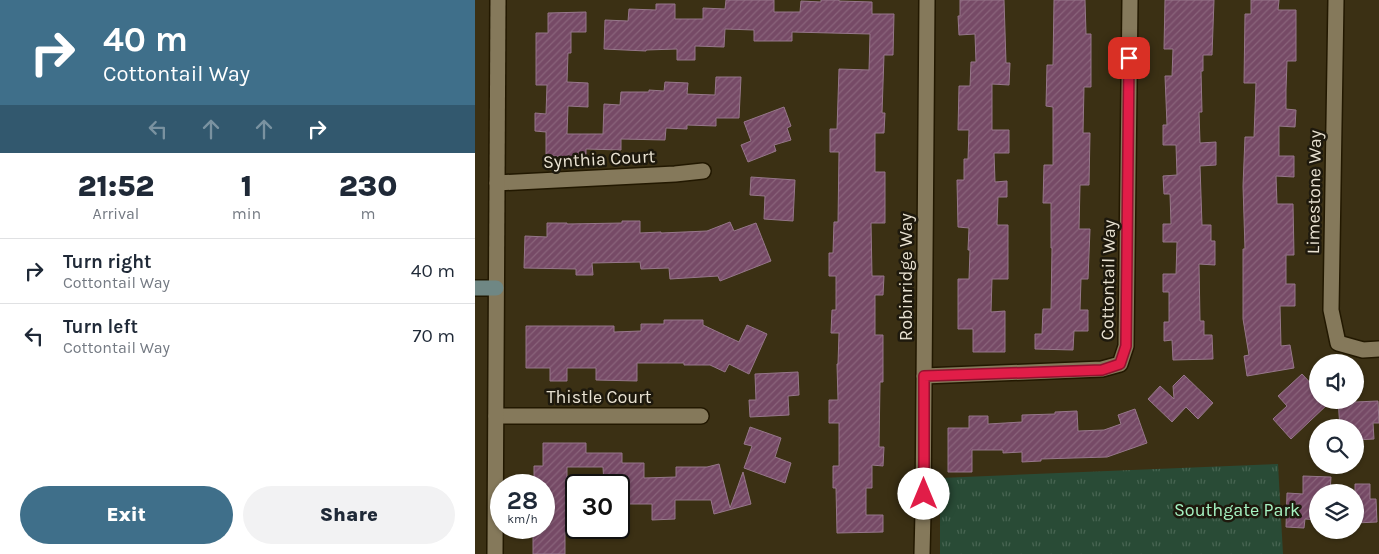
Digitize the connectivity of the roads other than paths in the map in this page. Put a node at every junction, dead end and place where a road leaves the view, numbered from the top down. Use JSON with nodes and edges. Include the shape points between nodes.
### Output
{"nodes":[{"id":1,"x":498,"y":0,"type":"edge"},
{"id":2,"x":927,"y":0,"type":"edge"},
{"id":3,"x":1130,"y":0,"type":"edge"},
{"id":4,"x":1335,"y":0,"type":"edge"},
{"id":5,"x":703,"y":172,"type":"dead end"},
{"id":6,"x":497,"y":183,"type":"junction"},
{"id":7,"x":475,"y":288,"type":"edge"},
{"id":8,"x":496,"y":288,"type":"junction"},
{"id":9,"x":1379,"y":349,"type":"edge"},
{"id":10,"x":924,"y":376,"type":"junction"},
{"id":11,"x":496,"y":416,"type":"junction"},
{"id":12,"x":701,"y":416,"type":"dead end"},
{"id":13,"x":495,"y":554,"type":"edge"},
{"id":14,"x":922,"y":554,"type":"edge"}],
"edges":[{"from":1,"to":6,"type":"street"},
{"from":2,"to":10,"type":"street","name":"Robinridge Way"},
{"from":3,"to":10,"type":"street","name":"Cottontail Way","via":[[1126,346],[1120,364],[1102,370]]},
{"from":4,"to":9,"type":"street","name":"Limestone Way","via":[[1331,310],[1338,343],[1363,350]]},
{"from":5,"to":6,"type":"street","name":"Synthia Court"},
{"from":6,"to":8,"type":"street"},
{"from":7,"to":8,"type":"street"},
{"from":8,"to":11,"type":"street"},
{"from":10,"to":14,"type":"street","name":"Robinridge Way"},
{"from":11,"to":12,"type":"street","name":"Thistle Court"},
{"from":11,"to":13,"type":"street"}]}
